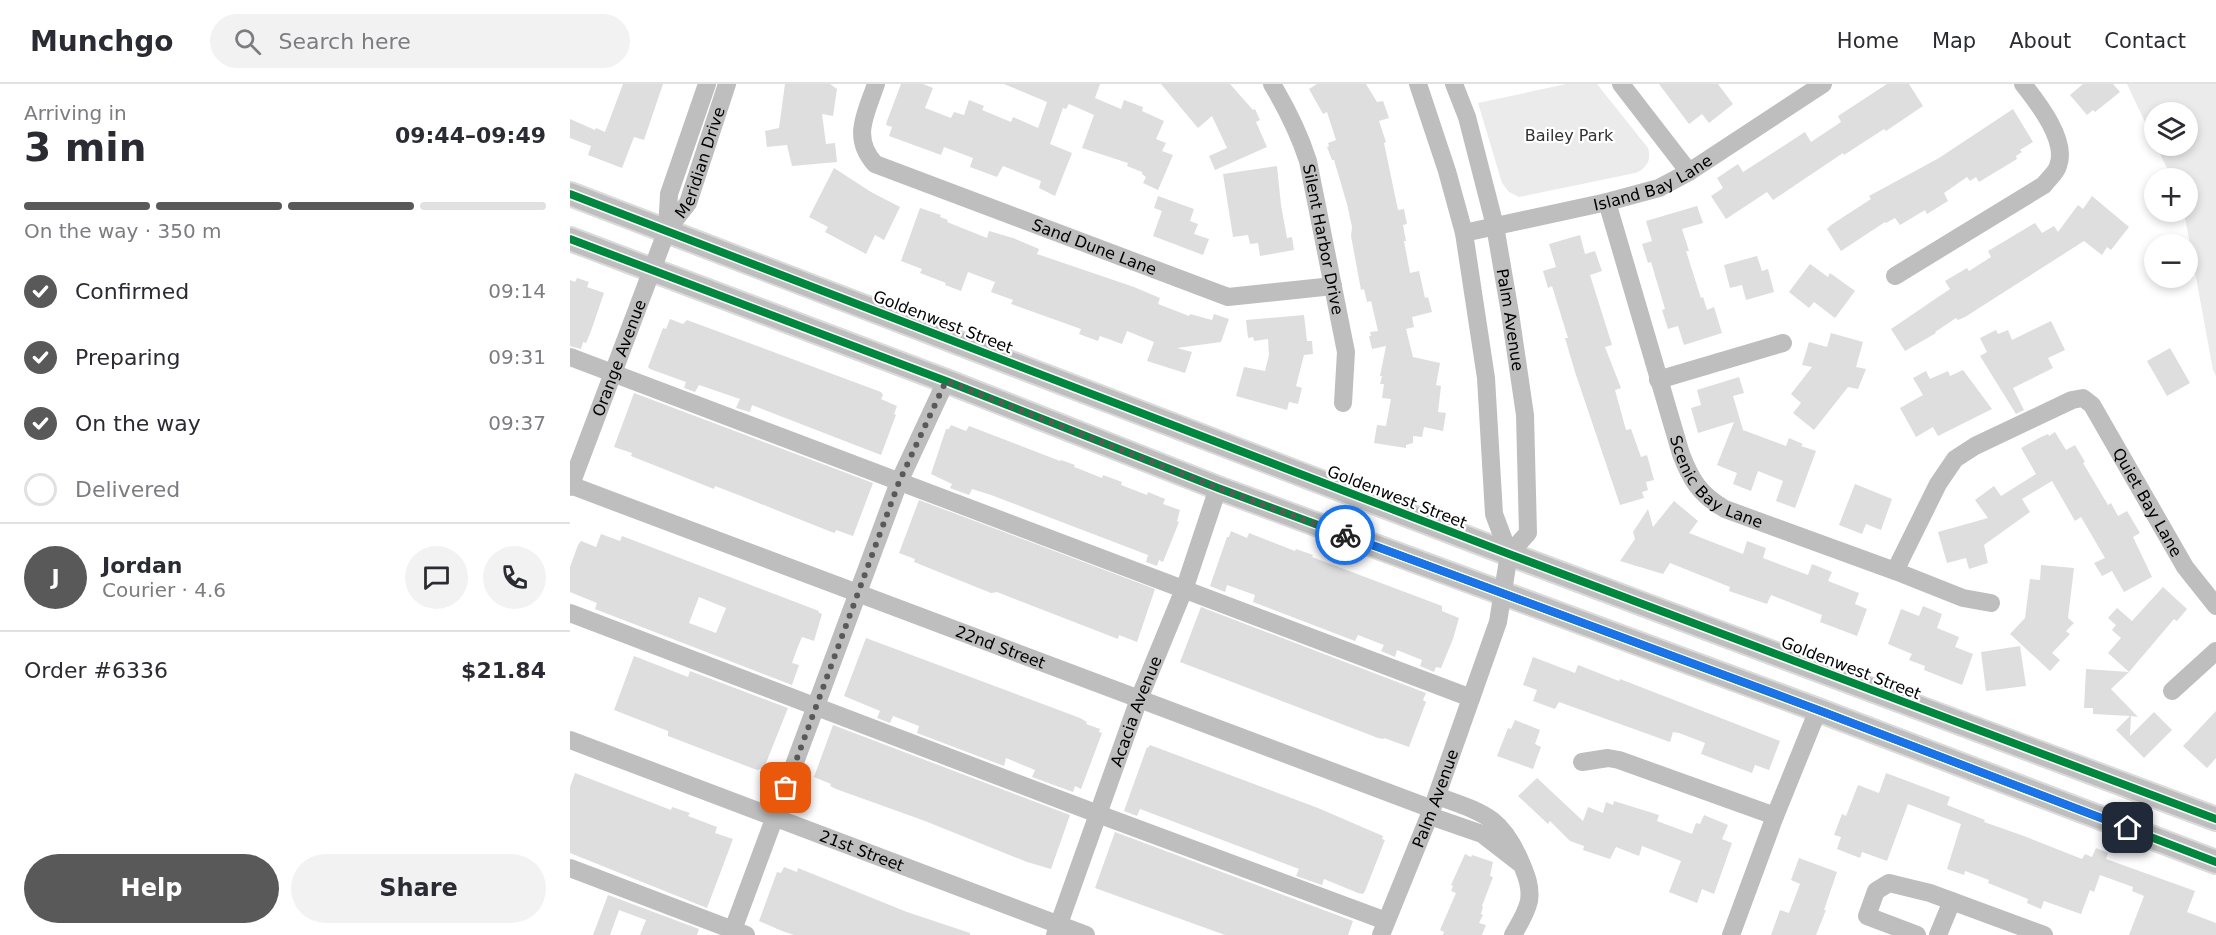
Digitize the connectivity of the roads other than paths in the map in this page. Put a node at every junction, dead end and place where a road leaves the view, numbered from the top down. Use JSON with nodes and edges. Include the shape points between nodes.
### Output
{"nodes":[{"id":1,"x":707,"y":84,"type":"edge"},
{"id":2,"x":727,"y":84,"type":"edge"},
{"id":3,"x":876,"y":84,"type":"edge"},
{"id":4,"x":1272,"y":84,"type":"edge"},
{"id":5,"x":1418,"y":84,"type":"edge"},
{"id":6,"x":1455,"y":84,"type":"edge"},
{"id":7,"x":1621,"y":84,"type":"edge"},
{"id":8,"x":1823,"y":84,"type":"edge"},
{"id":9,"x":2024,"y":84,"type":"edge"},
{"id":10,"x":1689,"y":172,"type":"junction"},
{"id":11,"x":570,"y":194,"type":"edge"},
{"id":12,"x":1607,"y":202,"type":"junction"},
{"id":13,"x":1494,"y":226,"type":"junction"},
{"id":14,"x":667,"y":230,"type":"junction"},
{"id":15,"x":1464,"y":233,"type":"junction"},
{"id":16,"x":570,"y":239,"type":"edge"},
{"id":17,"x":651,"y":268,"type":"junction"},
{"id":18,"x":1895,"y":276,"type":"dead end"},
{"id":19,"x":1333,"y":286,"type":"junction"},
{"id":20,"x":1783,"y":344,"type":"dead end"},
{"id":21,"x":570,"y":357,"type":"edge"},
{"id":22,"x":613,"y":373,"type":"junction"},
{"id":23,"x":1658,"y":380,"type":"junction"},
{"id":24,"x":946,"y":381,"type":"junction"},
{"id":25,"x":1342,"y":404,"type":"dead end"},
{"id":26,"x":899,"y":482,"type":"junction"},
{"id":27,"x":570,"y":486,"type":"edge"},
{"id":28,"x":1218,"y":488,"type":"junction"},
{"id":29,"x":1509,"y":554,"type":"junction"},
{"id":30,"x":1895,"y":571,"type":"junction"},
{"id":31,"x":1185,"y":587,"type":"junction"},
{"id":32,"x":859,"y":592,"type":"junction"},
{"id":33,"x":1502,"y":592,"type":"junction"},
{"id":34,"x":1991,"y":603,"type":"dead end"},
{"id":35,"x":2216,"y":606,"type":"edge"},
{"id":36,"x":570,"y":613,"type":"edge"},
{"id":37,"x":2216,"y":651,"type":"edge"},
{"id":38,"x":2172,"y":691,"type":"dead end"},
{"id":39,"x":1471,"y":698,"type":"junction"},
{"id":40,"x":1139,"y":699,"type":"junction"},
{"id":41,"x":816,"y":705,"type":"junction"},
{"id":42,"x":1818,"y":710,"type":"junction"},
{"id":43,"x":570,"y":740,"type":"edge"},
{"id":44,"x":1582,"y":762,"type":"dead end"},
{"id":45,"x":1433,"y":807,"type":"junction"},
{"id":46,"x":1098,"y":814,"type":"junction"},
{"id":47,"x":775,"y":816,"type":"junction"},
{"id":48,"x":1775,"y":816,"type":"junction"},
{"id":49,"x":2216,"y":819,"type":"edge"},
{"id":50,"x":2216,"y":862,"type":"edge"},
{"id":51,"x":570,"y":868,"type":"edge"},
{"id":52,"x":1952,"y":901,"type":"junction"},
{"id":53,"x":1383,"y":928,"type":"edge"},
{"id":54,"x":1057,"y":930,"type":"edge"},
{"id":55,"x":737,"y":933,"type":"edge"},
{"id":56,"x":1086,"y":935,"type":"edge"},
{"id":57,"x":1513,"y":935,"type":"edge"},
{"id":58,"x":1731,"y":935,"type":"edge"},
{"id":59,"x":1917,"y":935,"type":"edge"},
{"id":60,"x":1938,"y":935,"type":"edge"},
{"id":61,"x":2044,"y":935,"type":"edge"}],
"edges":[{"from":1,"to":14,"type":"street","name":"Meridian Drive","via":[[669,194]]},
{"from":2,"to":14,"type":"street","name":"Meridian Drive","via":[[688,203]]},
{"from":3,"to":19,"type":"street","name":"Sand Dune Lane","via":[[861,140],[874,164],[1228,297]]},
{"from":4,"to":19,"type":"street","name":"Silent Harbor Drive","via":[[1287,108],[1308,161]]},
{"from":5,"to":15,"type":"street","name":"Palm Avenue"},
{"from":6,"to":13,"type":"street","name":"Palm Avenue"},
{"from":7,"to":10,"type":"street"},
{"from":8,"to":10,"type":"street","name":"Island Bay Lane"},
{"from":9,"to":18,"type":"street","via":[[2058,137],[2058,166],[2044,185]]},
{"from":10,"to":12,"type":"street","name":"Island Bay Lane","via":[[1659,188]]},
{"from":11,"to":14,"type":"main road","name":"Goldenwest Street"},
{"from":12,"to":13,"type":"street","name":"Island Bay Lane"},
{"from":12,"to":23,"type":"street","name":"Scenic Bay Lane"},
{"from":13,"to":15,"type":"street","name":"Island Bay Lane"},
{"from":13,"to":29,"type":"street","name":"Palm Avenue","via":[[1525,415],[1528,533]]},
{"from":14,"to":17,"type":"street","name":"Orange Avenue"},
{"from":14,"to":29,"type":"main road","name":"Goldenwest Street"},
{"from":15,"to":29,"type":"street","name":"Palm Avenue","via":[[1486,378],[1494,514]]},
{"from":16,"to":17,"type":"main road"},
{"from":17,"to":22,"type":"street","name":"Orange Avenue"},
{"from":17,"to":24,"type":"main road"},
{"from":19,"to":25,"type":"street","name":"Silent Harbor Drive","via":[[1346,352]]},
{"from":20,"to":23,"type":"street"},
{"from":21,"to":22,"type":"street"},
{"from":22,"to":26,"type":"street"},
{"from":22,"to":27,"type":"street","name":"Orange Avenue"},
{"from":23,"to":30,"type":"street","name":"Scenic Bay Lane","via":[[1688,471],[1709,500]]},
{"from":24,"to":26,"type":"street"},
{"from":24,"to":28,"type":"main road"},
{"from":26,"to":31,"type":"street"},
{"from":26,"to":32,"type":"street"},
{"from":27,"to":32,"type":"street","name":"22nd Street"},
{"from":28,"to":31,"type":"street","name":"Acacia Avenue"},
{"from":28,"to":33,"type":"main road"},
{"from":29,"to":33,"type":"street","name":"Palm Avenue"},
{"from":29,"to":49,"type":"main road","name":"Goldenwest Street"},
{"from":30,"to":34,"type":"street","name":"Scenic Bay Lane","via":[[1963,598]]},
{"from":30,"to":35,"type":"street","name":"Quiet Bay Lane","via":[[1938,484],[1955,459],[2083,398],[2092,405],[2185,567]]},
{"from":31,"to":39,"type":"street"},
{"from":31,"to":40,"type":"street","name":"Acacia Avenue"},
{"from":32,"to":40,"type":"street","name":"22nd Street"},
{"from":32,"to":41,"type":"street"},
{"from":33,"to":39,"type":"street","name":"Palm Avenue","via":[[1498,622]]},
{"from":33,"to":42,"type":"main road"},
{"from":36,"to":41,"type":"street"},
{"from":37,"to":38,"type":"street"},
{"from":39,"to":45,"type":"street","name":"Palm Avenue"},
{"from":40,"to":45,"type":"street","name":"22nd Street"},
{"from":40,"to":46,"type":"street","name":"Acacia Avenue"},
{"from":41,"to":46,"type":"street"},
{"from":41,"to":47,"type":"street"},
{"from":42,"to":48,"type":"street"},
{"from":42,"to":50,"type":"main road"},
{"from":43,"to":47,"type":"street","name":"21st Street"},
{"from":44,"to":48,"type":"street","via":[[1619,760]]},
{"from":45,"to":53,"type":"street","name":"Palm Avenue"},
{"from":45,"to":57,"type":"street","name":"22nd Street","via":[[1476,810],[1487,827],[1509,836],[1528,879],[1529,901]]},
{"from":46,"to":53,"type":"street"},
{"from":46,"to":54,"type":"street","name":"Acacia Avenue"},
{"from":47,"to":54,"type":"street","name":"21st Street"},
{"from":47,"to":55,"type":"street"},
{"from":48,"to":58,"type":"street"},
{"from":51,"to":55,"type":"street"},
{"from":52,"to":59,"type":"street","via":[[1889,883],[1876,891],[1867,916]]},
{"from":52,"to":60,"type":"street"},
{"from":52,"to":61,"type":"street"},
{"from":54,"to":56,"type":"street","name":"21st Street"}]}
